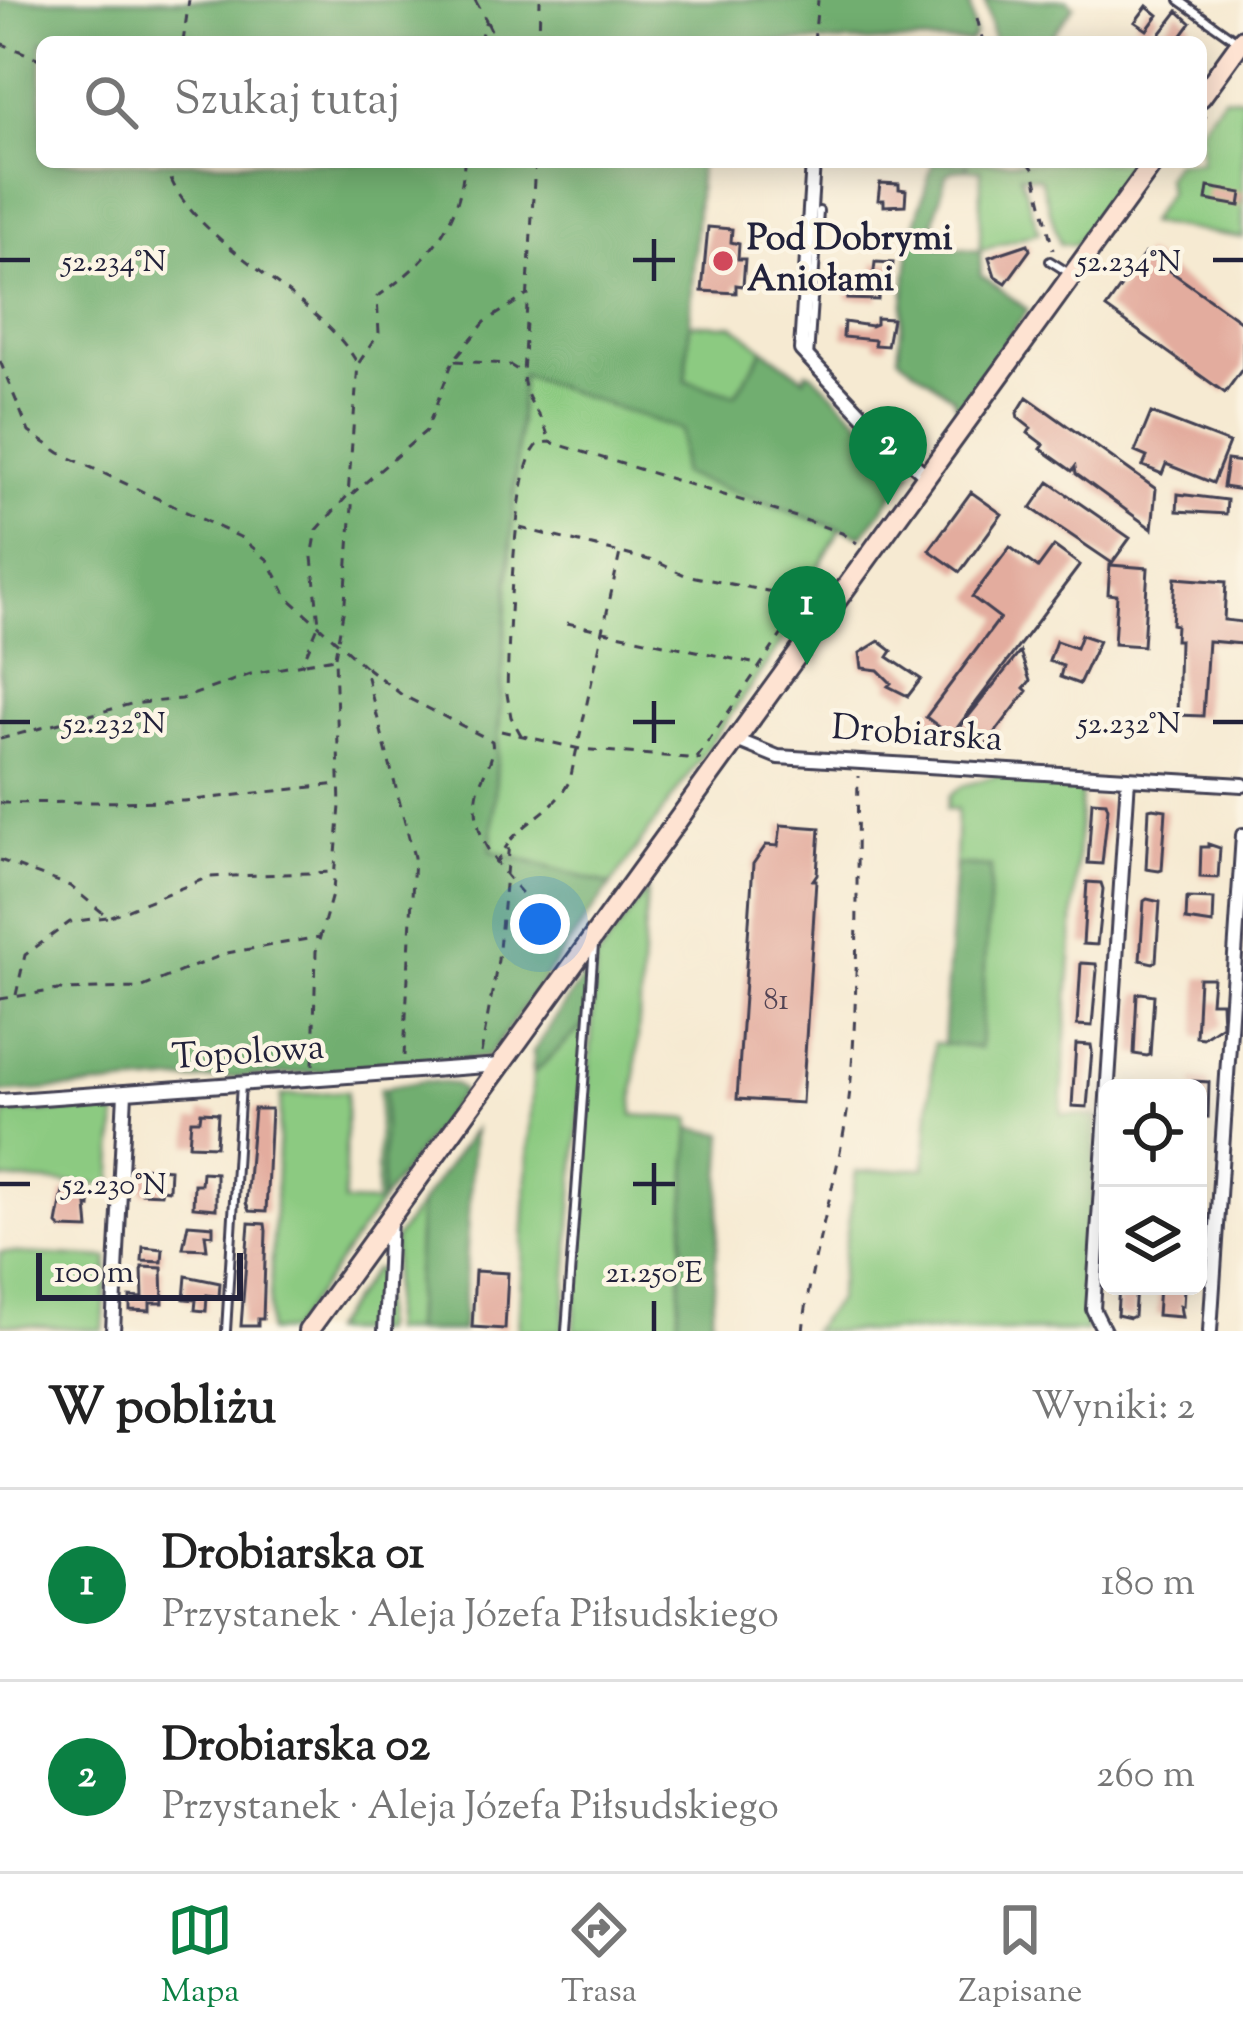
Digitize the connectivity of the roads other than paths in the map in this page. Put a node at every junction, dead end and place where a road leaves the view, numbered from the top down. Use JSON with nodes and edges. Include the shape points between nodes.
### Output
{"nodes":[{"id":1,"x":1179,"y":0,"type":"edge"},
{"id":2,"x":1241,"y":41,"type":"edge"},
{"id":3,"x":1207,"y":89,"type":"edge"},
{"id":4,"x":813,"y":168,"type":"edge"},
{"id":5,"x":1150,"y":168,"type":"edge"},
{"id":6,"x":819,"y":211,"type":"dead end"},
{"id":7,"x":1050,"y":261,"type":"road end"},
{"id":8,"x":1072,"y":275,"type":"junction"},
{"id":9,"x":805,"y":356,"type":"junction"},
{"id":10,"x":927,"y":476,"type":"junction"},
{"id":11,"x":734,"y":739,"type":"junction"},
{"id":12,"x":1128,"y":778,"type":"junction"},
{"id":13,"x":1243,"y":785,"type":"edge"},
{"id":14,"x":1243,"y":835,"type":"edge"},
{"id":15,"x":594,"y":935,"type":"junction"},
{"id":16,"x":500,"y":1065,"type":"junction"},
{"id":17,"x":241,"y":1084,"type":"junction"},
{"id":18,"x":125,"y":1093,"type":"junction"},
{"id":19,"x":0,"y":1101,"type":"edge"},
{"id":20,"x":390,"y":1217,"type":"junction"},
{"id":21,"x":113,"y":1331,"type":"edge"},
{"id":22,"x":226,"y":1331,"type":"edge"},
{"id":23,"x":308,"y":1331,"type":"edge"},
{"id":24,"x":385,"y":1331,"type":"edge"},
{"id":25,"x":566,"y":1331,"type":"edge"},
{"id":26,"x":1104,"y":1331,"type":"edge"},
{"id":27,"x":1210,"y":1331,"type":"edge"}],
"edges":[{"from":1,"to":2,"type":"lane"},
{"from":2,"to":3,"type":"main road"},
{"from":4,"to":9,"type":"street"},
{"from":5,"to":8,"type":"main road"},
{"from":6,"to":9,"type":"lane"},
{"from":7,"to":8,"type":"lane"},
{"from":8,"to":10,"type":"main road"},
{"from":9,"to":10,"type":"street"},
{"from":10,"to":11,"type":"main road"},
{"from":11,"to":12,"type":"street","name":"Drobiarska","via":[[776,756]]},
{"from":11,"to":15,"type":"main road"},
{"from":12,"to":13,"type":"street","name":"Drobiarska"},
{"from":12,"to":26,"type":"street","via":[[1093,1309]]},
{"from":14,"to":27,"type":"street"},
{"from":15,"to":16,"type":"main road"},
{"from":15,"to":25,"type":"lane"},
{"from":16,"to":17,"type":"street","name":"Topolowa"},
{"from":16,"to":20,"type":"main road"},
{"from":17,"to":18,"type":"street","name":"Topolowa"},
{"from":17,"to":22,"type":"lane"},
{"from":18,"to":19,"type":"street","name":"Topolowa"},
{"from":18,"to":21,"type":"street"},
{"from":20,"to":23,"type":"main road"},
{"from":20,"to":24,"type":"street"}]}
